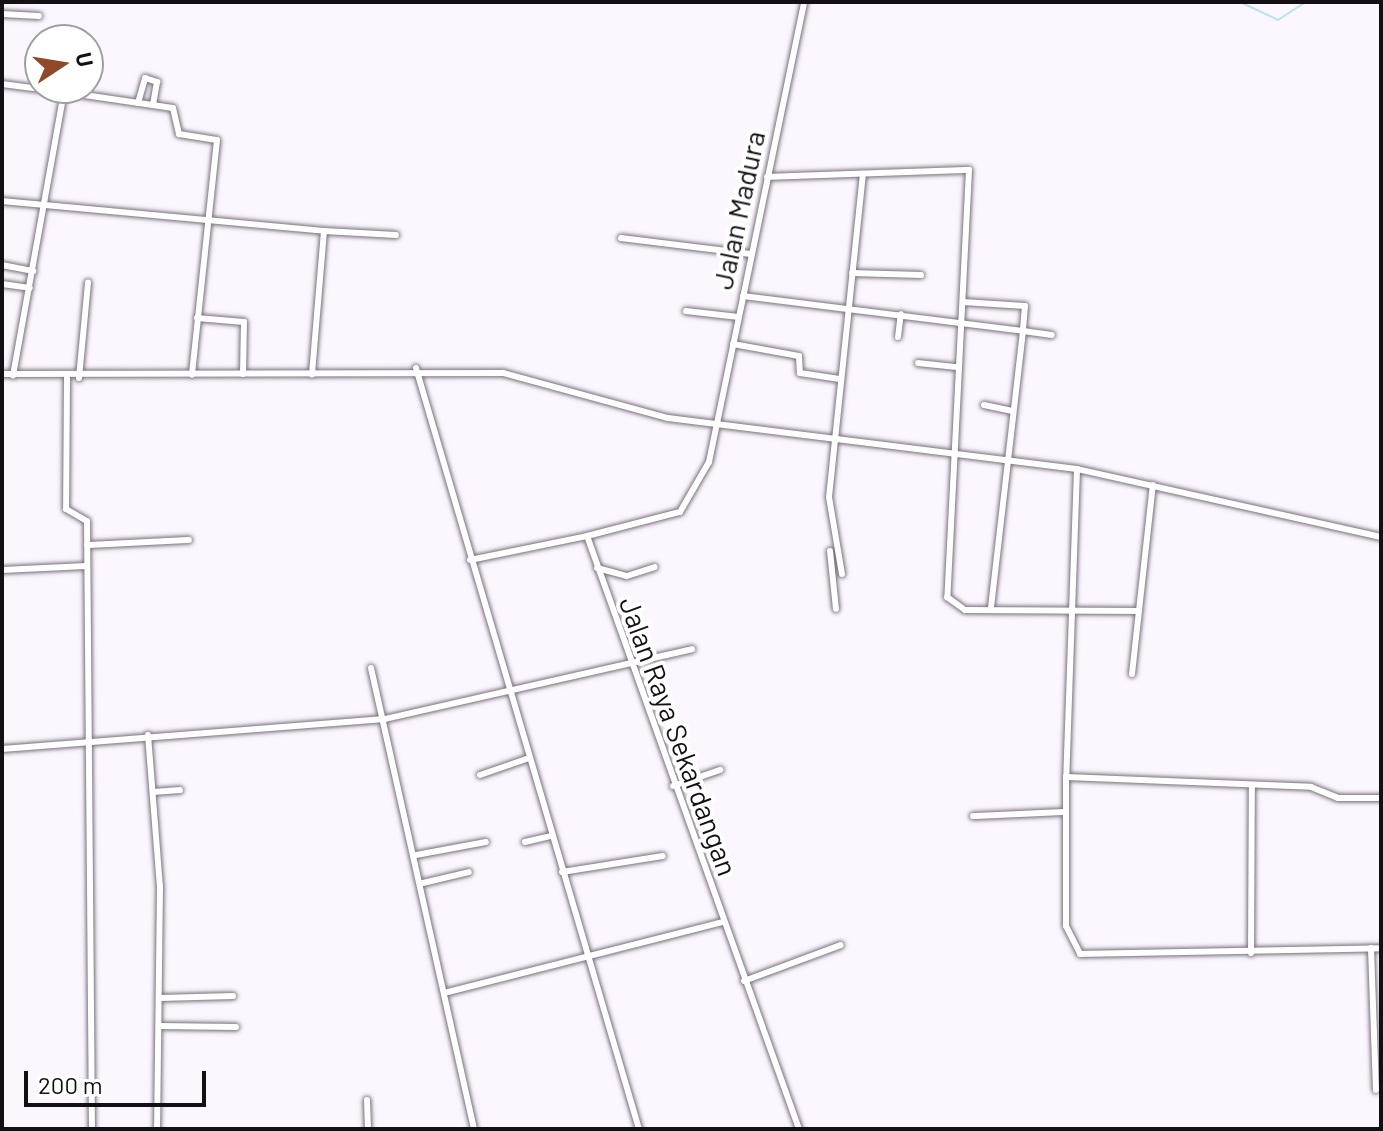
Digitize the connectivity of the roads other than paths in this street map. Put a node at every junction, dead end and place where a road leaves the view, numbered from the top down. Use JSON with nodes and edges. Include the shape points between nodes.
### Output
{"nodes":[{"id":1,"x":804,"y":2,"type":"edge"},
{"id":2,"x":2,"y":14,"type":"edge"},
{"id":3,"x":39,"y":16,"type":"dead end"},
{"id":4,"x":2,"y":84,"type":"edge"},
{"id":5,"x":24,"y":87,"type":"edge"},
{"id":6,"x":104,"y":98,"type":"edge"},
{"id":7,"x":138,"y":103,"type":"junction"},
{"id":8,"x":62,"y":104,"type":"edge"},
{"id":9,"x":153,"y":105,"type":"junction"},
{"id":10,"x":863,"y":174,"type":"junction"},
{"id":11,"x":767,"y":177,"type":"junction"},
{"id":12,"x":2,"y":201,"type":"edge"},
{"id":13,"x":46,"y":208,"type":"junction"},
{"id":14,"x":209,"y":220,"type":"junction"},
{"id":15,"x":324,"y":231,"type":"junction"},
{"id":16,"x":396,"y":235,"type":"dead end"},
{"id":17,"x":621,"y":238,"type":"dead end"},
{"id":18,"x":751,"y":254,"type":"junction"},
{"id":19,"x":2,"y":265,"type":"edge"},
{"id":20,"x":33,"y":271,"type":"junction"},
{"id":21,"x":852,"y":273,"type":"junction"},
{"id":22,"x":921,"y":275,"type":"dead end"},
{"id":23,"x":88,"y":282,"type":"dead end"},
{"id":24,"x":2,"y":284,"type":"edge"},
{"id":25,"x":30,"y":288,"type":"junction"},
{"id":26,"x":743,"y":296,"type":"junction"},
{"id":27,"x":963,"y":302,"type":"junction"},
{"id":28,"x":848,"y":307,"type":"junction"},
{"id":29,"x":686,"y":311,"type":"dead end"},
{"id":30,"x":901,"y":314,"type":"junction"},
{"id":31,"x":739,"y":317,"type":"junction"},
{"id":32,"x":197,"y":318,"type":"junction"},
{"id":33,"x":962,"y":323,"type":"junction"},
{"id":34,"x":1023,"y":331,"type":"junction"},
{"id":35,"x":1052,"y":335,"type":"dead end"},
{"id":36,"x":898,"y":337,"type":"dead end"},
{"id":37,"x":733,"y":344,"type":"junction"},
{"id":38,"x":918,"y":363,"type":"dead end"},
{"id":39,"x":957,"y":367,"type":"junction"},
{"id":40,"x":416,"y":368,"type":"junction"},
{"id":41,"x":2,"y":374,"type":"edge"},
{"id":42,"x":243,"y":374,"type":"junction"},
{"id":43,"x":312,"y":374,"type":"junction"},
{"id":44,"x":13,"y":375,"type":"junction"},
{"id":45,"x":192,"y":375,"type":"junction"},
{"id":46,"x":67,"y":378,"type":"junction"},
{"id":47,"x":79,"y":378,"type":"junction"},
{"id":48,"x":840,"y":379,"type":"junction"},
{"id":49,"x":984,"y":405,"type":"dead end"},
{"id":50,"x":1012,"y":411,"type":"junction"},
{"id":51,"x":717,"y":427,"type":"junction"},
{"id":52,"x":833,"y":440,"type":"junction"},
{"id":53,"x":955,"y":454,"type":"junction"},
{"id":54,"x":1007,"y":460,"type":"junction"},
{"id":55,"x":1077,"y":469,"type":"junction"},
{"id":56,"x":1153,"y":485,"type":"junction"},
{"id":57,"x":587,"y":536,"type":"junction"},
{"id":58,"x":1381,"y":537,"type":"edge"},
{"id":59,"x":189,"y":540,"type":"dead end"},
{"id":60,"x":87,"y":545,"type":"junction"},
{"id":61,"x":830,"y":551,"type":"dead end"},
{"id":62,"x":470,"y":560,"type":"junction"},
{"id":63,"x":86,"y":566,"type":"junction"},
{"id":64,"x":655,"y":567,"type":"dead end"},
{"id":65,"x":597,"y":568,"type":"junction"},
{"id":66,"x":2,"y":570,"type":"edge"},
{"id":67,"x":842,"y":574,"type":"dead end"},
{"id":68,"x":1071,"y":608,"type":"junction"},
{"id":69,"x":836,"y":609,"type":"dead end"},
{"id":70,"x":991,"y":609,"type":"junction"},
{"id":71,"x":1137,"y":611,"type":"junction"},
{"id":72,"x":692,"y":649,"type":"dead end"},
{"id":73,"x":629,"y":666,"type":"junction"},
{"id":74,"x":371,"y":668,"type":"dead end"},
{"id":75,"x":1132,"y":674,"type":"dead end"},
{"id":76,"x":510,"y":695,"type":"junction"},
{"id":77,"x":385,"y":719,"type":"junction"},
{"id":78,"x":148,"y":735,"type":"junction"},
{"id":79,"x":87,"y":739,"type":"junction"},
{"id":80,"x":2,"y":749,"type":"edge"},
{"id":81,"x":529,"y":758,"type":"junction"},
{"id":82,"x":720,"y":770,"type":"dead end"},
{"id":83,"x":480,"y":775,"type":"dead end"},
{"id":84,"x":1066,"y":777,"type":"junction"},
{"id":85,"x":1252,"y":785,"type":"junction"},
{"id":86,"x":673,"y":786,"type":"junction"},
{"id":87,"x":180,"y":790,"type":"dead end"},
{"id":88,"x":153,"y":792,"type":"junction"},
{"id":89,"x":1381,"y":798,"type":"edge"},
{"id":90,"x":1066,"y":812,"type":"junction"},
{"id":91,"x":973,"y":816,"type":"dead end"},
{"id":92,"x":551,"y":836,"type":"junction"},
{"id":93,"x":486,"y":842,"type":"dead end"},
{"id":94,"x":525,"y":842,"type":"dead end"},
{"id":95,"x":416,"y":855,"type":"junction"},
{"id":96,"x":663,"y":856,"type":"dead end"},
{"id":97,"x":469,"y":872,"type":"dead end"},
{"id":98,"x":562,"y":872,"type":"junction"},
{"id":99,"x":423,"y":883,"type":"junction"},
{"id":100,"x":722,"y":922,"type":"junction"},
{"id":101,"x":841,"y":945,"type":"dead end"},
{"id":102,"x":1371,"y":948,"type":"junction"},
{"id":103,"x":1381,"y":948,"type":"edge"},
{"id":104,"x":1251,"y":953,"type":"junction"},
{"id":105,"x":589,"y":956,"type":"junction"},
{"id":106,"x":744,"y":981,"type":"junction"},
{"id":107,"x":448,"y":992,"type":"junction"},
{"id":108,"x":233,"y":996,"type":"dead end"},
{"id":109,"x":160,"y":998,"type":"junction"},
{"id":110,"x":159,"y":1026,"type":"junction"},
{"id":111,"x":236,"y":1027,"type":"dead end"},
{"id":112,"x":1377,"y":1027,"type":"edge"},
{"id":113,"x":1376,"y":1090,"type":"dead end"},
{"id":114,"x":367,"y":1100,"type":"dead end"},
{"id":115,"x":92,"y":1129,"type":"edge"},
{"id":116,"x":157,"y":1129,"type":"edge"},
{"id":117,"x":368,"y":1129,"type":"edge"},
{"id":118,"x":474,"y":1129,"type":"edge"},
{"id":119,"x":639,"y":1129,"type":"edge"},
{"id":120,"x":799,"y":1129,"type":"edge"}],
"edges":[{"from":1,"to":11,"type":"street","name":"Jalan Madura"},
{"from":2,"to":3,"type":"street"},
{"from":4,"to":5,"type":"street"},
{"from":6,"to":7,"type":"street"},
{"from":7,"to":9,"type":"street"},
{"from":7,"to":9,"type":"street","via":[[145,78],[157,82]]},
{"from":8,"to":13,"type":"street"},
{"from":9,"to":14,"type":"street","via":[[176,109],[179,134],[217,140]]},
{"from":10,"to":11,"type":"street"},
{"from":10,"to":21,"type":"street"},
{"from":10,"to":27,"type":"street","via":[[969,170]]},
{"from":11,"to":18,"type":"street","name":"Jalan Madura"},
{"from":12,"to":13,"type":"street"},
{"from":13,"to":14,"type":"street"},
{"from":13,"to":20,"type":"street"},
{"from":14,"to":15,"type":"street"},
{"from":14,"to":32,"type":"street"},
{"from":15,"to":16,"type":"street"},
{"from":15,"to":43,"type":"street"},
{"from":17,"to":18,"type":"street"},
{"from":18,"to":26,"type":"street","name":"Jalan Madura"},
{"from":19,"to":20,"type":"street"},
{"from":20,"to":25,"type":"street"},
{"from":21,"to":22,"type":"street"},
{"from":21,"to":28,"type":"street"},
{"from":23,"to":47,"type":"street"},
{"from":24,"to":25,"type":"street"},
{"from":25,"to":44,"type":"street"},
{"from":26,"to":28,"type":"street"},
{"from":26,"to":31,"type":"street","name":"Jalan Madura"},
{"from":27,"to":33,"type":"street"},
{"from":27,"to":34,"type":"street","via":[[1025,306]]},
{"from":28,"to":30,"type":"street"},
{"from":28,"to":48,"type":"street"},
{"from":29,"to":31,"type":"street"},
{"from":30,"to":33,"type":"street"},
{"from":30,"to":36,"type":"street"},
{"from":31,"to":37,"type":"street","name":"Jalan Madura"},
{"from":32,"to":42,"type":"street","via":[[244,322]]},
{"from":32,"to":45,"type":"street"},
{"from":33,"to":34,"type":"street"},
{"from":33,"to":39,"type":"street"},
{"from":34,"to":35,"type":"street"},
{"from":34,"to":50,"type":"street"},
{"from":37,"to":48,"type":"street","via":[[799,356],[799,373]]},
{"from":37,"to":51,"type":"street","name":"Jalan Madura"},
{"from":38,"to":39,"type":"street"},
{"from":39,"to":53,"type":"street"},
{"from":40,"to":43,"type":"street"},
{"from":40,"to":51,"type":"street","via":[[543,380]]},
{"from":40,"to":62,"type":"street"},
{"from":41,"to":44,"type":"street"},
{"from":42,"to":43,"type":"street"},
{"from":42,"to":45,"type":"street"},
{"from":44,"to":46,"type":"street"},
{"from":45,"to":47,"type":"street"},
{"from":46,"to":47,"type":"street"},
{"from":46,"to":60,"type":"street","via":[[66,509],[85,517]]},
{"from":48,"to":52,"type":"street"},
{"from":49,"to":50,"type":"street"},
{"from":50,"to":54,"type":"street"},
{"from":51,"to":52,"type":"street"},
{"from":51,"to":57,"type":"street","via":[[701,481],[680,512]]},
{"from":52,"to":53,"type":"street"},
{"from":52,"to":67,"type":"street","via":[[830,523]]},
{"from":53,"to":54,"type":"street"},
{"from":53,"to":70,"type":"street","via":[[947,597],[965,610]]},
{"from":54,"to":55,"type":"street"},
{"from":54,"to":70,"type":"street"},
{"from":55,"to":56,"type":"street"},
{"from":55,"to":68,"type":"street"},
{"from":56,"to":58,"type":"street"},
{"from":56,"to":71,"type":"street"},
{"from":57,"to":62,"type":"street"},
{"from":57,"to":65,"type":"street","name":"Jalan Raya Sekardangan"},
{"from":59,"to":60,"type":"street"},
{"from":60,"to":63,"type":"street"},
{"from":61,"to":69,"type":"street"},
{"from":62,"to":76,"type":"street"},
{"from":63,"to":66,"type":"street"},
{"from":63,"to":79,"type":"street"},
{"from":64,"to":65,"type":"street","via":[[628,576]]},
{"from":65,"to":73,"type":"street","name":"Jalan Raya Sekardangan"},
{"from":68,"to":70,"type":"street"},
{"from":68,"to":71,"type":"street"},
{"from":68,"to":84,"type":"street"},
{"from":71,"to":75,"type":"street"},
{"from":72,"to":73,"type":"street"},
{"from":73,"to":76,"type":"street"},
{"from":73,"to":86,"type":"street","name":"Jalan Raya Sekardangan"},
{"from":74,"to":77,"type":"street"},
{"from":76,"to":77,"type":"street"},
{"from":76,"to":81,"type":"street"},
{"from":77,"to":78,"type":"street"},
{"from":77,"to":95,"type":"street"},
{"from":78,"to":79,"type":"street"},
{"from":78,"to":88,"type":"street"},
{"from":79,"to":80,"type":"street"},
{"from":79,"to":115,"type":"street"},
{"from":81,"to":83,"type":"street"},
{"from":81,"to":92,"type":"street"},
{"from":82,"to":86,"type":"street"},
{"from":84,"to":85,"type":"street"},
{"from":84,"to":90,"type":"street"},
{"from":85,"to":89,"type":"street"},
{"from":85,"to":104,"type":"street"},
{"from":86,"to":100,"type":"street","name":"Jalan Raya Sekardangan"},
{"from":87,"to":88,"type":"street"},
{"from":88,"to":109,"type":"street"},
{"from":90,"to":91,"type":"street"},
{"from":90,"to":104,"type":"street","via":[[1066,926],[1077,953]]},
{"from":92,"to":94,"type":"street"},
{"from":92,"to":98,"type":"street"},
{"from":93,"to":95,"type":"street"},
{"from":95,"to":99,"type":"street"},
{"from":96,"to":98,"type":"street"},
{"from":97,"to":99,"type":"street"},
{"from":98,"to":105,"type":"street"},
{"from":99,"to":107,"type":"street"},
{"from":100,"to":105,"type":"street"},
{"from":100,"to":106,"type":"street","name":"Jalan Raya Sekardangan"},
{"from":101,"to":106,"type":"street"},
{"from":102,"to":103,"type":"street"},
{"from":102,"to":104,"type":"street"},
{"from":102,"to":112,"type":"street"},
{"from":105,"to":107,"type":"street"},
{"from":105,"to":119,"type":"street"},
{"from":106,"to":120,"type":"street","name":"Jalan Raya Sekardangan"},
{"from":107,"to":118,"type":"street"},
{"from":108,"to":109,"type":"street"},
{"from":109,"to":110,"type":"street"},
{"from":110,"to":111,"type":"street"},
{"from":110,"to":116,"type":"street"},
{"from":112,"to":113,"type":"street"},
{"from":114,"to":117,"type":"street"}]}
